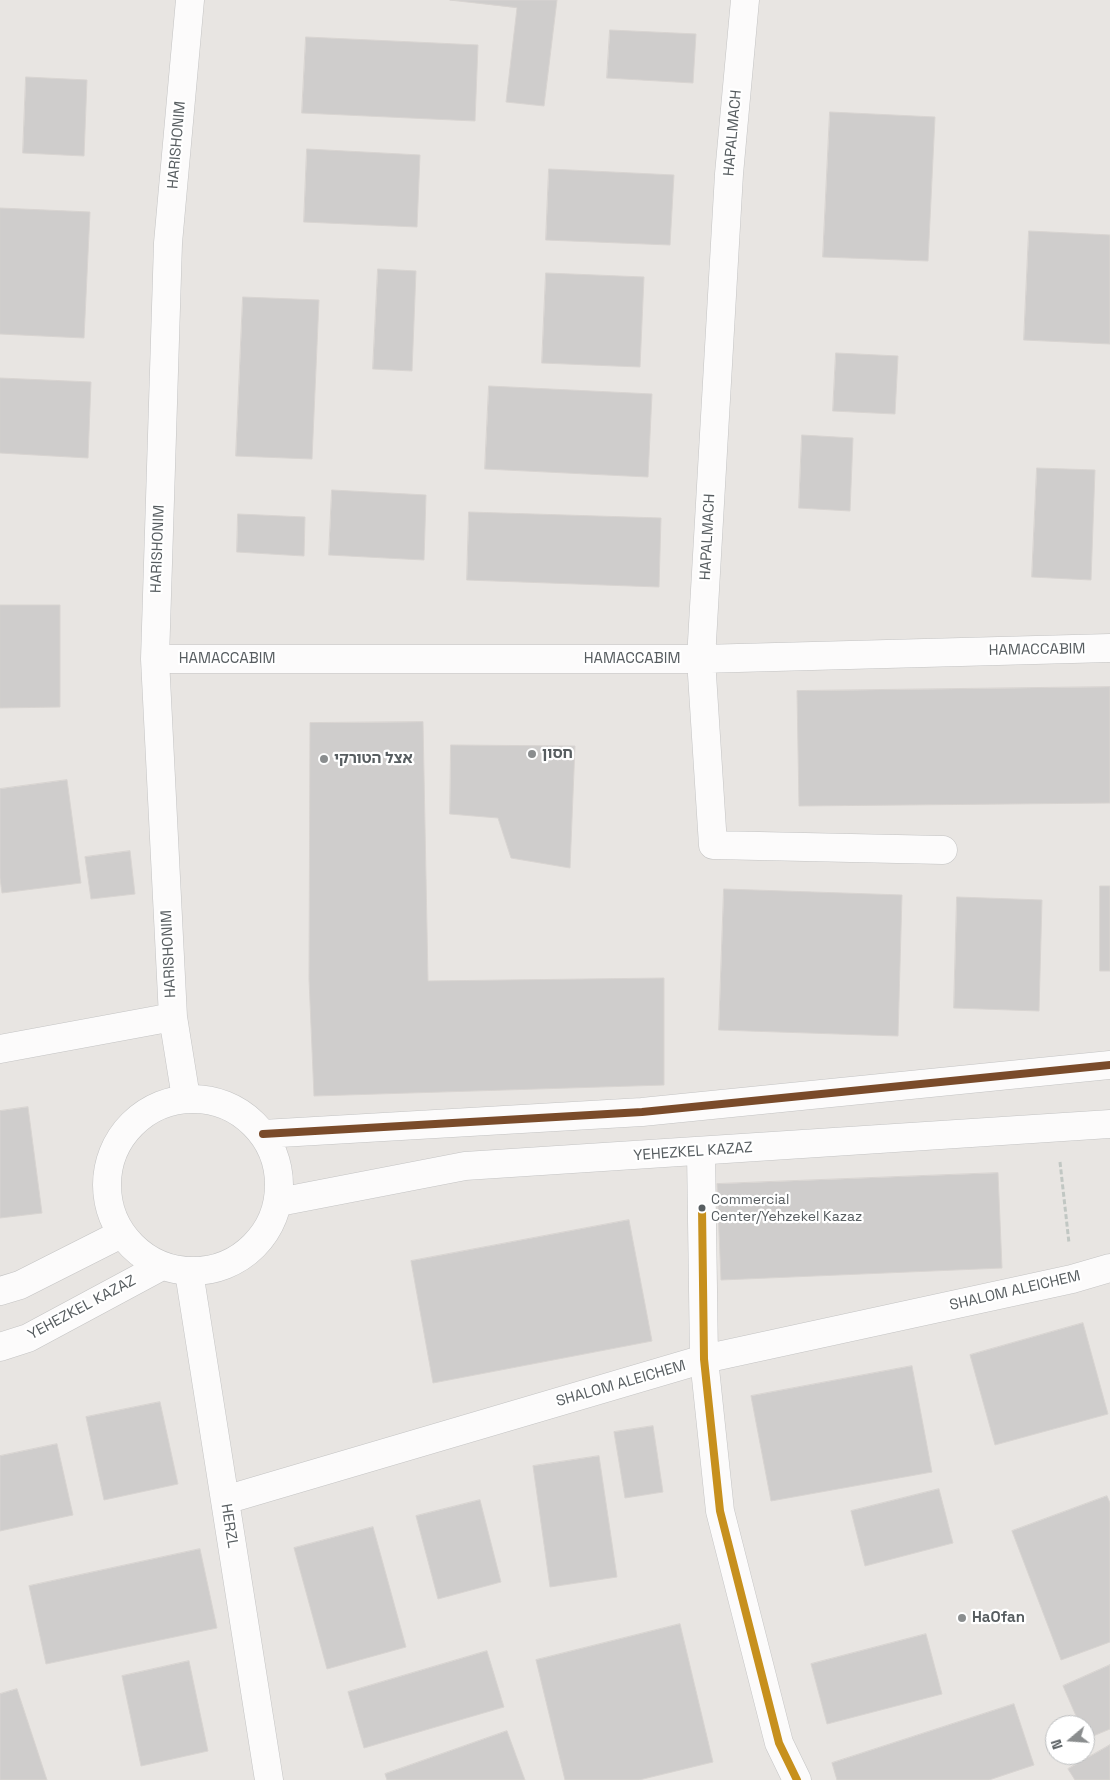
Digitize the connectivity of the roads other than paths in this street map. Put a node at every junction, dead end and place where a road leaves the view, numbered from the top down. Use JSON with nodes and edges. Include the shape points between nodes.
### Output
{"nodes":[{"id":1,"x":190,"y":0,"type":"edge"},
{"id":2,"x":745,"y":0,"type":"edge"},
{"id":3,"x":1110,"y":648,"type":"edge"},
{"id":4,"x":155,"y":659,"type":"junction"},
{"id":5,"x":701,"y":659,"type":"junction"},
{"id":6,"x":943,"y":850,"type":"dead end"},
{"id":7,"x":172,"y":1017,"type":"junction"},
{"id":8,"x":0,"y":1049,"type":"edge"},
{"id":9,"x":1110,"y":1065,"type":"edge"},
{"id":10,"x":186,"y":1098,"type":"junction"},
{"id":11,"x":1110,"y":1124,"type":"edge"},
{"id":12,"x":263,"y":1134,"type":"junction"},
{"id":13,"x":701,"y":1151,"type":"junction"},
{"id":14,"x":279,"y":1202,"type":"junction"},
{"id":15,"x":121,"y":1234,"type":"junction"},
{"id":16,"x":162,"y":1266,"type":"junction"},
{"id":17,"x":1110,"y":1268,"type":"edge"},
{"id":18,"x":189,"y":1272,"type":"junction"},
{"id":19,"x":0,"y":1291,"type":"edge"},
{"id":20,"x":0,"y":1347,"type":"edge"},
{"id":21,"x":704,"y":1359,"type":"junction"},
{"id":22,"x":225,"y":1500,"type":"junction"},
{"id":23,"x":269,"y":1780,"type":"edge"},
{"id":24,"x":798,"y":1780,"type":"edge"}],
"edges":[{"from":1,"to":4,"type":"street","name":"HARISHONIM","via":[[168,243]]},
{"from":2,"to":5,"type":"street","name":"HAPALMACH","via":[[729,174]]},
{"from":3,"to":5,"type":"street","name":"HAMACCABIM"},
{"from":4,"to":5,"type":"street","name":"HAMACCABIM"},
{"from":4,"to":7,"type":"street","name":"HARISHONIM"},
{"from":5,"to":6,"type":"street","name":"HAPALMACH","via":[[713,845]]},
{"from":7,"to":8,"type":"street"},
{"from":7,"to":10,"type":"street","name":"HARISHONIM"},
{"from":9,"to":12,"type":"street","via":[[642,1112]]},
{"from":10,"to":12,"type":"street","via":[[215,1101],[242,1113]]},
{"from":10,"to":15,"type":"street","via":[[157,1106],[133,1123],[115,1147],[107,1176],[109,1206]]},
{"from":11,"to":13,"type":"street","name":"YEHEZKEL KAZAZ"},
{"from":12,"to":14,"type":"street","via":[[274,1155],[280,1178]]},
{"from":13,"to":14,"type":"street","name":"YEHEZKEL KAZAZ","via":[[465,1166]]},
{"from":13,"to":21,"type":"street"},
{"from":14,"to":18,"type":"street","via":[[270,1225],[256,1245],[236,1260],[214,1270]]},
{"from":15,"to":16,"type":"street","via":[[139,1253]]},
{"from":15,"to":19,"type":"street","via":[[20,1285]]},
{"from":16,"to":18,"type":"street"},
{"from":16,"to":20,"type":"street","name":"YEHEZKEL KAZAZ","via":[[28,1338]]},
{"from":17,"to":21,"type":"street","name":"SHALOM ALEICHEM"},
{"from":18,"to":22,"type":"street","name":"HERZL"},
{"from":21,"to":22,"type":"street","name":"SHALOM ALEICHEM"},
{"from":21,"to":24,"type":"street","via":[[720,1510],[780,1743]]},
{"from":22,"to":23,"type":"street","name":"HERZL"}]}
